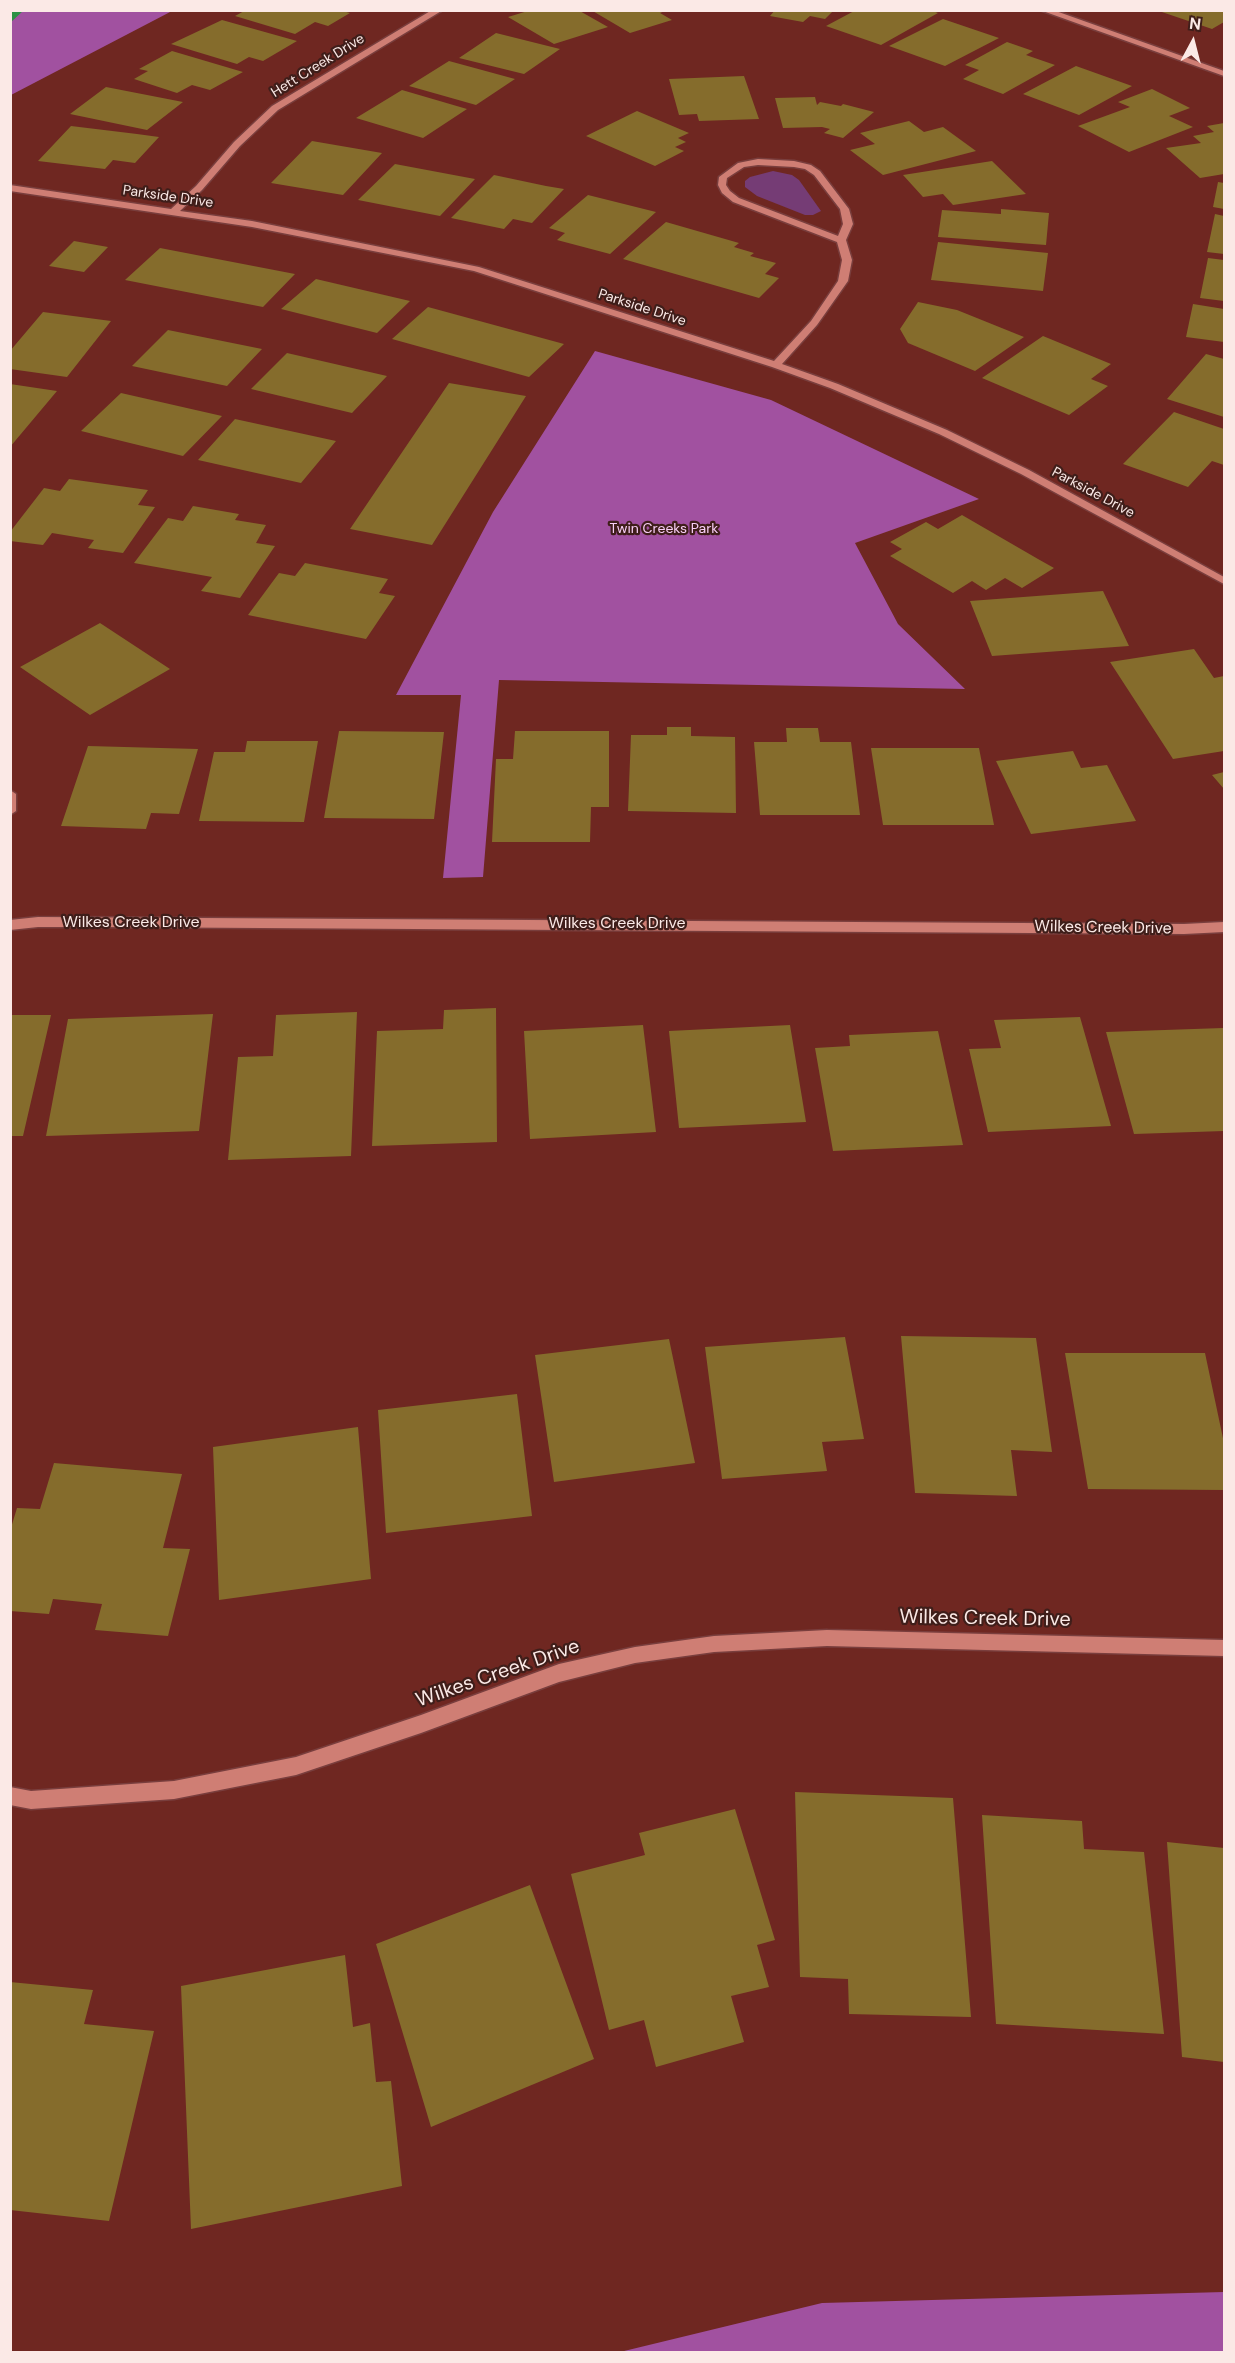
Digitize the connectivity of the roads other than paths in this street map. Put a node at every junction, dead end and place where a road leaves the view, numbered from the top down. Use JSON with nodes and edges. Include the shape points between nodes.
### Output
{"nodes":[{"id":1,"x":439,"y":10,"type":"edge"},
{"id":2,"x":1044,"y":10,"type":"edge"},
{"id":3,"x":1224,"y":74,"type":"edge"},
{"id":4,"x":10,"y":188,"type":"edge"},
{"id":5,"x":174,"y":212,"type":"junction"},
{"id":6,"x":841,"y":240,"type":"junction"},
{"id":7,"x":776,"y":365,"type":"junction"},
{"id":8,"x":1224,"y":581,"type":"edge"},
{"id":9,"x":10,"y":794,"type":"edge"},
{"id":10,"x":10,"y":811,"type":"edge"},
{"id":11,"x":10,"y":925,"type":"edge"},
{"id":12,"x":1224,"y":927,"type":"edge"},
{"id":13,"x":1224,"y":1648,"type":"edge"},
{"id":14,"x":10,"y":1796,"type":"edge"}],
"edges":[{"from":1,"to":5,"type":"street","name":"Hett Creek Drive","via":[[275,108]]},
{"from":2,"to":3,"type":"street"},
{"from":4,"to":5,"type":"street","name":"Parkside Drive"},
{"from":5,"to":7,"type":"street","name":"Parkside Drive","via":[[476,269]]},
{"from":6,"to":6,"type":"street","via":[[848,224],[844,209],[818,173],[808,167],[758,162],[741,165],[723,177],[726,193],[736,200]]},
{"from":6,"to":7,"type":"street","via":[[847,260],[843,281],[814,323]]},
{"from":7,"to":8,"type":"street","name":"Parkside Drive","via":[[921,423],[1025,472]]},
{"from":9,"to":10,"type":"street"},
{"from":11,"to":12,"type":"street","name":"Wilkes Creek Drive","via":[[106,922]]},
{"from":13,"to":14,"type":"street","name":"Wilkes Creek Drive","via":[[827,1638],[714,1644],[636,1655],[559,1672],[296,1766],[174,1790],[31,1800]]}]}
